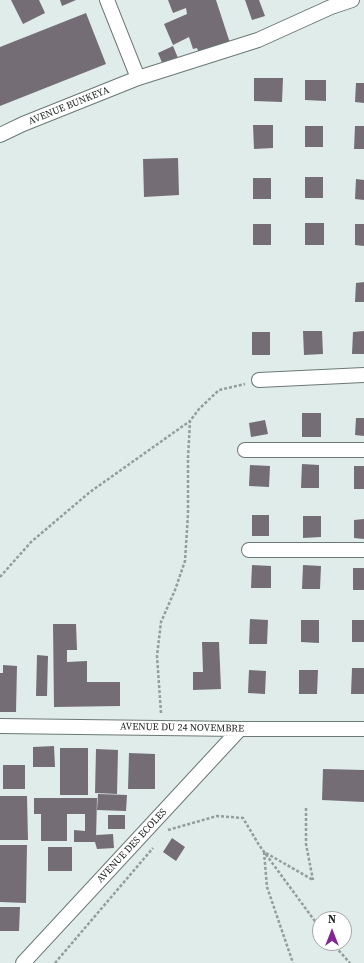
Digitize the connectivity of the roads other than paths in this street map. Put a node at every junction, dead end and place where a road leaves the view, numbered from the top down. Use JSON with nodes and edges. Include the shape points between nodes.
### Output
{"nodes":[{"id":1,"x":107,"y":0,"type":"edge"},
{"id":2,"x":352,"y":0,"type":"edge"},
{"id":3,"x":138,"y":78,"type":"junction"},
{"id":4,"x":0,"y":135,"type":"edge"},
{"id":5,"x":364,"y":375,"type":"edge"},
{"id":6,"x":259,"y":380,"type":"road end"},
{"id":7,"x":245,"y":450,"type":"dead end"},
{"id":8,"x":364,"y":450,"type":"edge"},
{"id":9,"x":249,"y":550,"type":"dead end"},
{"id":10,"x":364,"y":550,"type":"edge"},
{"id":11,"x":0,"y":726,"type":"edge"},
{"id":12,"x":240,"y":729,"type":"junction"},
{"id":13,"x":364,"y":729,"type":"edge"},
{"id":14,"x":23,"y":963,"type":"edge"}],
"edges":[{"from":1,"to":3,"type":"street"},
{"from":2,"to":3,"type":"street","name":"AVENUE BUNKEYA","via":[[258,40]]},
{"from":3,"to":4,"type":"street","name":"AVENUE BUNKEYA"},
{"from":5,"to":6,"type":"street"},
{"from":7,"to":8,"type":"street"},
{"from":9,"to":10,"type":"street"},
{"from":11,"to":12,"type":"street","name":"AVENUE DU 24 NOVEMBRE"},
{"from":12,"to":13,"type":"street","name":"AVENUE DU 24 NOVEMBRE"},
{"from":12,"to":14,"type":"street","name":"AVENUE DES ECOLES"}]}
